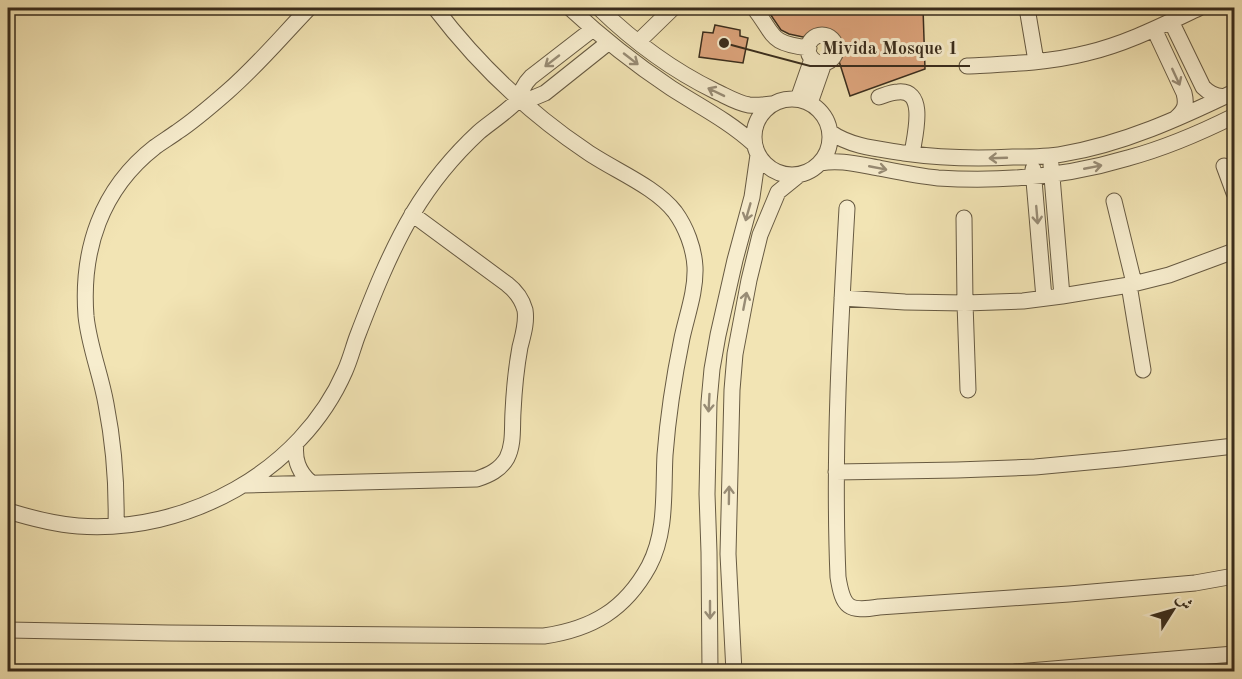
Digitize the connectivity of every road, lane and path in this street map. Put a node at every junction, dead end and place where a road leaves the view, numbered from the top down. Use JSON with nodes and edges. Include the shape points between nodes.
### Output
{"nodes":[{"id":1,"x":309,"y":8,"type":"edge"},
{"id":2,"x":435,"y":8,"type":"edge"},
{"id":3,"x":570,"y":8,"type":"edge"},
{"id":4,"x":599,"y":8,"type":"edge"},
{"id":5,"x":673,"y":8,"type":"edge"},
{"id":6,"x":754,"y":8,"type":"edge"},
{"id":7,"x":1027,"y":8,"type":"edge"},
{"id":8,"x":1199,"y":8,"type":"edge"},
{"id":9,"x":656,"y":13,"type":"edge"},
{"id":10,"x":1171,"y":21,"type":"junction"},
{"id":11,"x":593,"y":28,"type":"junction"},
{"id":12,"x":1154,"y":29,"type":"junction"},
{"id":13,"x":609,"y":42,"type":"junction"},
{"id":14,"x":638,"y":42,"type":"junction"},
{"id":15,"x":1036,"y":62,"type":"junction"},
{"id":16,"x":967,"y":66,"type":"dead end"},
{"id":17,"x":1232,"y":94,"type":"edge"},
{"id":18,"x":879,"y":97,"type":"dead end"},
{"id":19,"x":519,"y":99,"type":"junction"},
{"id":20,"x":804,"y":101,"type":"junction"},
{"id":21,"x":772,"y":104,"type":"junction"},
{"id":22,"x":1234,"y":116,"type":"edge"},
{"id":23,"x":1171,"y":121,"type":"junction"},
{"id":24,"x":830,"y":132,"type":"junction"},
{"id":25,"x":756,"y":149,"type":"junction"},
{"id":26,"x":912,"y":154,"type":"junction"},
{"id":27,"x":1050,"y":155,"type":"junction"},
{"id":28,"x":1031,"y":157,"type":"junction"},
{"id":29,"x":821,"y":163,"type":"junction"},
{"id":30,"x":1224,"y":166,"type":"dead end"},
{"id":31,"x":1052,"y":174,"type":"junction"},
{"id":32,"x":799,"y":175,"type":"junction"},
{"id":33,"x":1034,"y":177,"type":"junction"},
{"id":34,"x":1234,"y":193,"type":"edge"},
{"id":35,"x":1114,"y":201,"type":"dead end"},
{"id":36,"x":847,"y":208,"type":"dead end"},
{"id":37,"x":412,"y":214,"type":"junction"},
{"id":38,"x":964,"y":218,"type":"dead end"},
{"id":39,"x":1234,"y":251,"type":"edge"},
{"id":40,"x":1132,"y":284,"type":"junction"},
{"id":41,"x":1062,"y":296,"type":"junction"},
{"id":42,"x":842,"y":298,"type":"junction"},
{"id":43,"x":1044,"y":298,"type":"junction"},
{"id":44,"x":965,"y":303,"type":"junction"},
{"id":45,"x":1143,"y":370,"type":"dead end"},
{"id":46,"x":968,"y":390,"type":"dead end"},
{"id":47,"x":296,"y":443,"type":"junction"},
{"id":48,"x":1234,"y":446,"type":"edge"},
{"id":49,"x":836,"y":472,"type":"junction"},
{"id":50,"x":310,"y":482,"type":"junction"},
{"id":51,"x":244,"y":485,"type":"junction"},
{"id":52,"x":8,"y":511,"type":"edge"},
{"id":53,"x":116,"y":526,"type":"junction"},
{"id":54,"x":1234,"y":576,"type":"edge"},
{"id":55,"x":8,"y":630,"type":"edge"},
{"id":56,"x":1234,"y":654,"type":"edge"},
{"id":57,"x":710,"y":672,"type":"edge"},
{"id":58,"x":734,"y":672,"type":"edge"},
{"id":59,"x":1015,"y":672,"type":"edge"}],
"edges":[{"from":1,"to":53,"type":"street","via":[[228,92],[134,166],[102,212],[92,237],[85,292],[87,319],[111,433]]},
{"from":2,"to":19,"type":"street"},
{"from":3,"to":11,"type":"street"},
{"from":4,"to":14,"type":"street"},
{"from":5,"to":9,"type":"street"},
{"from":6,"to":20,"type":"street","via":[[782,43],[815,57]]},
{"from":7,"to":15,"type":"street"},
{"from":8,"to":10,"type":"street"},
{"from":9,"to":14,"type":"street"},
{"from":10,"to":12,"type":"street"},
{"from":10,"to":17,"type":"street","via":[[1203,87],[1215,96]]},
{"from":11,"to":13,"type":"street"},
{"from":11,"to":19,"type":"street","one_way":true,"via":[[531,77]]},
{"from":12,"to":15,"type":"street","via":[[1094,52]]},
{"from":12,"to":23,"type":"street","one_way":true,"via":[[1185,98],[1184,109]]},
{"from":13,"to":19,"type":"street","via":[[545,93]]},
{"from":13,"to":25,"type":"street","one_way":true,"via":[[649,73],[729,123]]},
{"from":21,"to":14,"type":"street","one_way":true,"via":[[749,105],[729,98],[682,73]]},
{"from":15,"to":16,"type":"street"},
{"from":17,"to":23,"type":"street"},
{"from":18,"to":26,"type":"street","via":[[900,91],[915,101],[918,111]]},
{"from":19,"to":37,"type":"street","via":[[457,154]]},
{"from":19,"to":55,"type":"street","via":[[578,146],[661,198],[675,212],[692,247],[694,285],[672,395],[658,543],[650,564],[624,600],[587,625],[544,636]]},
{"from":20,"to":21,"type":"street","via":[[789,99]]},
{"from":20,"to":24,"type":"street","via":[[824,115]]},
{"from":21,"to":25,"type":"street","via":[[759,117],[754,135]]},
{"from":31,"to":22,"type":"street","one_way":true,"via":[[1137,156]]},
{"from":23,"to":27,"type":"street","via":[[1108,143]]},
{"from":24,"to":26,"type":"street","via":[[853,144]]},
{"from":24,"to":29,"type":"street","via":[[827,154]]},
{"from":25,"to":32,"type":"street","via":[[775,171]]},
{"from":25,"to":57,"type":"street","one_way":true,"via":[[752,197],[718,335],[709,402]]},
{"from":28,"to":26,"type":"street","one_way":true},
{"from":27,"to":28,"type":"street"},
{"from":27,"to":31,"type":"street"},
{"from":28,"to":33,"type":"street"},
{"from":29,"to":32,"type":"street"},
{"from":29,"to":33,"type":"street","one_way":true,"via":[[842,162],[942,178]]},
{"from":30,"to":34,"type":"street"},
{"from":31,"to":33,"type":"street"},
{"from":31,"to":41,"type":"street"},
{"from":58,"to":32,"type":"street","one_way":true,"via":[[728,554],[735,354],[760,235],[778,192]]},
{"from":33,"to":43,"type":"street","one_way":true},
{"from":35,"to":40,"type":"street"},
{"from":36,"to":42,"type":"street"},
{"from":37,"to":47,"type":"street","via":[[382,276],[345,372]]},
{"from":37,"to":50,"type":"street","via":[[515,290],[521,299],[526,319],[514,390],[510,450],[498,470],[477,479]]},
{"from":38,"to":44,"type":"street"},
{"from":39,"to":40,"type":"street"},
{"from":40,"to":41,"type":"street"},
{"from":40,"to":45,"type":"street"},
{"from":41,"to":43,"type":"street"},
{"from":42,"to":44,"type":"street"},
{"from":42,"to":49,"type":"street"},
{"from":43,"to":44,"type":"street"},
{"from":44,"to":46,"type":"street"},
{"from":47,"to":50,"type":"street","via":[[296,460]]},
{"from":47,"to":51,"type":"street"},
{"from":48,"to":49,"type":"street","via":[[1035,467]]},
{"from":49,"to":54,"type":"street","via":[[838,577],[846,604],[854,608],[1080,593]]},
{"from":50,"to":51,"type":"street"},
{"from":51,"to":53,"type":"street","via":[[185,513]]},
{"from":52,"to":53,"type":"street","via":[[78,526]]},
{"from":56,"to":59,"type":"street"}]}
